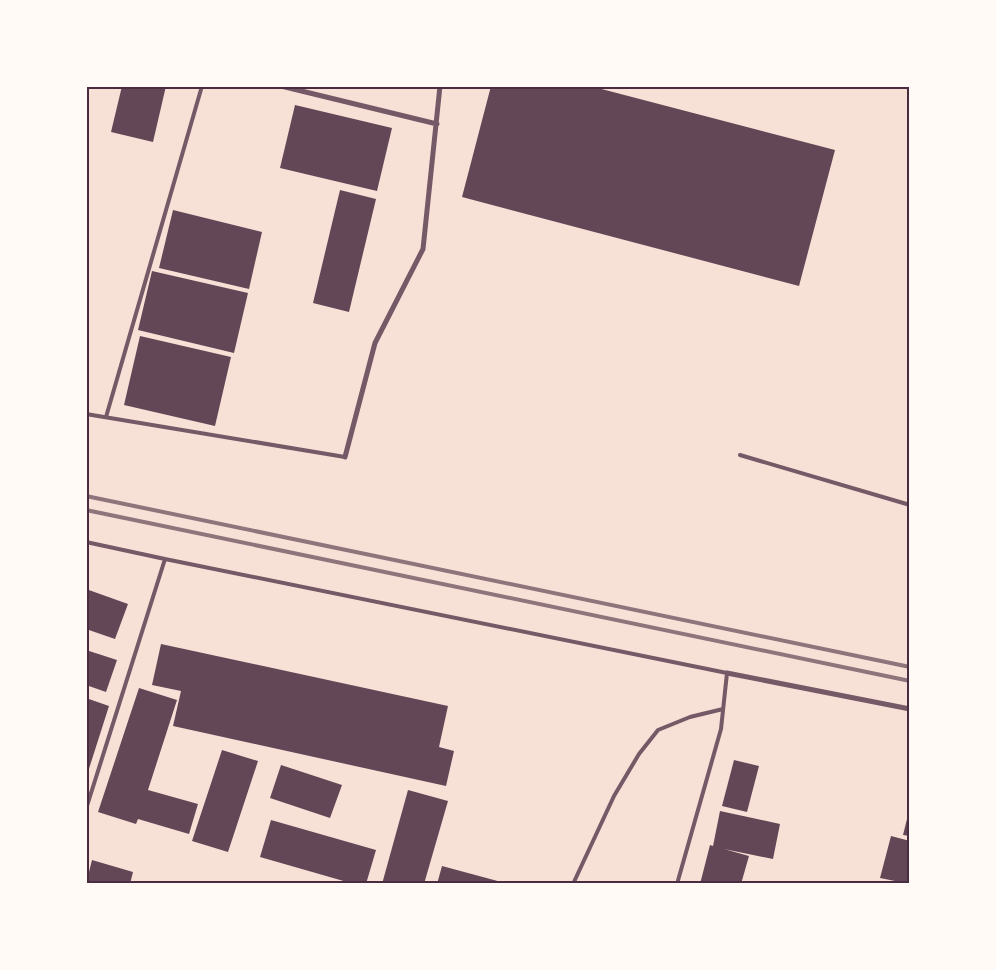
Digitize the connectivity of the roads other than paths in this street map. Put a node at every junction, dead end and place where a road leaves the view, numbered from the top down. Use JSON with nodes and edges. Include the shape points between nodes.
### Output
{"nodes":[{"id":1,"x":202,"y":86,"type":"edge"},
{"id":2,"x":281,"y":86,"type":"edge"},
{"id":3,"x":440,"y":86,"type":"edge"},
{"id":4,"x":437,"y":124,"type":"junction"},
{"id":5,"x":86,"y":414,"type":"edge"},
{"id":6,"x":106,"y":417,"type":"junction"},
{"id":7,"x":740,"y":455,"type":"dead end"},
{"id":8,"x":345,"y":457,"type":"joint"},
{"id":9,"x":910,"y":505,"type":"edge"},
{"id":10,"x":86,"y":542,"type":"edge"},
{"id":11,"x":165,"y":559,"type":"junction"},
{"id":12,"x":727,"y":673,"type":"junction"},
{"id":13,"x":723,"y":709,"type":"junction"},
{"id":14,"x":910,"y":709,"type":"edge"},
{"id":15,"x":86,"y":809,"type":"edge"},
{"id":16,"x":573,"y":884,"type":"edge"},
{"id":17,"x":677,"y":884,"type":"edge"}],
"edges":[{"from":1,"to":6,"type":"lane"},
{"from":2,"to":4,"type":"street"},
{"from":3,"to":4,"type":"street"},
{"from":4,"to":8,"type":"street","via":[[423,249],[375,344]]},
{"from":5,"to":6,"type":"lane"},
{"from":6,"to":8,"type":"lane"},
{"from":7,"to":9,"type":"lane"},
{"from":10,"to":11,"type":"lane"},
{"from":11,"to":12,"type":"lane"},
{"from":11,"to":15,"type":"lane"},
{"from":12,"to":13,"type":"lane"},
{"from":12,"to":14,"type":"street"},
{"from":13,"to":16,"type":"lane","via":[[690,717],[658,730],[614,796]]},
{"from":13,"to":17,"type":"lane","via":[[721,729]]}]}
